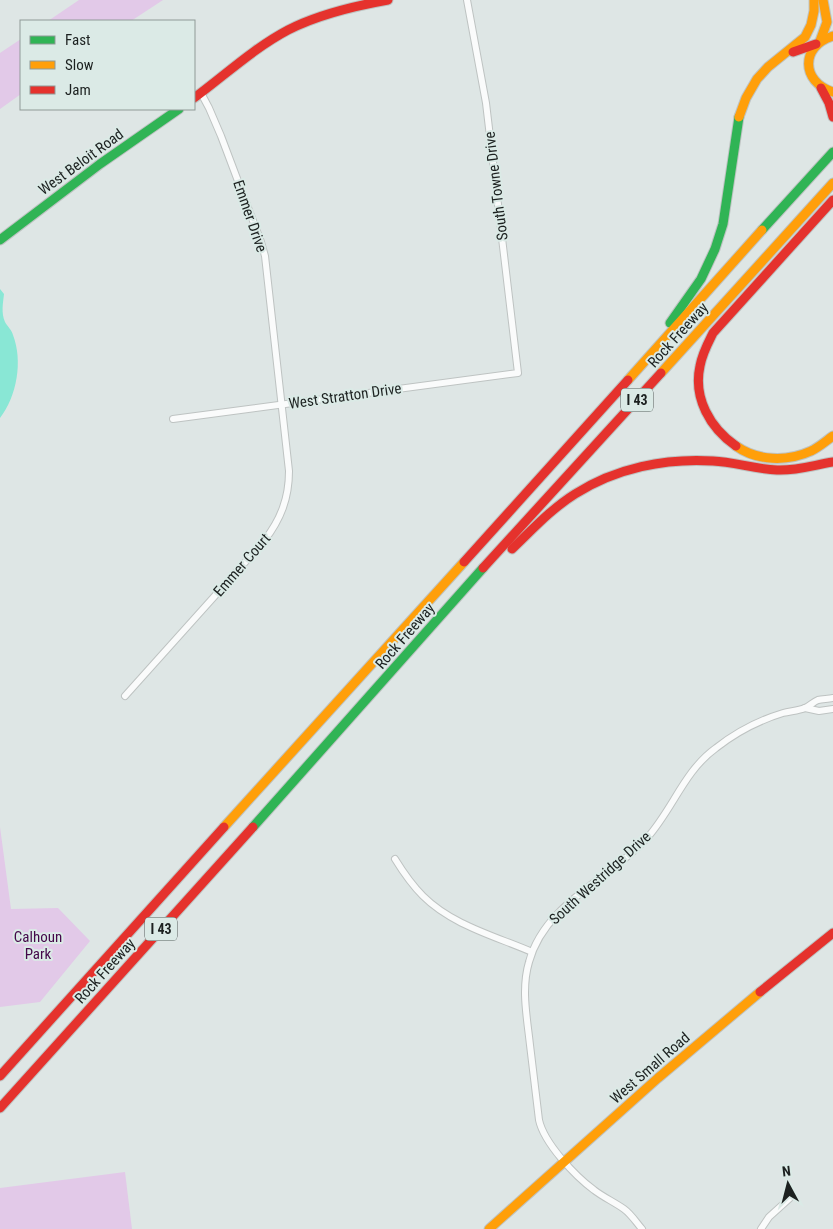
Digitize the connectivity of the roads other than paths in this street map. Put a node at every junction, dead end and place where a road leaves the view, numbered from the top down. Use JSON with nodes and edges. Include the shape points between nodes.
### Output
{"nodes":[{"id":1,"x":388,"y":0,"type":"edge"},
{"id":2,"x":467,"y":0,"type":"edge"},
{"id":3,"x":814,"y":0,"type":"edge"},
{"id":4,"x":823,"y":0,"type":"edge"},
{"id":5,"x":833,"y":36,"type":"edge"},
{"id":6,"x":818,"y":42,"type":"junction"},
{"id":7,"x":780,"y":58,"type":"junction"},
{"id":8,"x":821,"y":88,"type":"junction"},
{"id":9,"x":833,"y":92,"type":"edge"},
{"id":10,"x":197,"y":96,"type":"edge"},
{"id":11,"x":178,"y":110,"type":"edge"},
{"id":12,"x":833,"y":117,"type":"edge"},
{"id":13,"x":833,"y":152,"type":"edge"},
{"id":14,"x":833,"y":183,"type":"edge"},
{"id":15,"x":833,"y":200,"type":"edge"},
{"id":16,"x":0,"y":240,"type":"edge"},
{"id":17,"x":518,"y":373,"type":"joint"},
{"id":18,"x":616,"y":394,"type":"junction"},
{"id":19,"x":281,"y":404,"type":"junction"},
{"id":20,"x":173,"y":419,"type":"dead end"},
{"id":21,"x":833,"y":436,"type":"edge"},
{"id":22,"x":833,"y":462,"type":"edge"},
{"id":23,"x":449,"y":606,"type":"junction"},
{"id":24,"x":125,"y":696,"type":"dead end"},
{"id":25,"x":833,"y":698,"type":"edge"},
{"id":26,"x":805,"y":708,"type":"junction"},
{"id":27,"x":833,"y":709,"type":"edge"},
{"id":28,"x":394,"y":859,"type":"dead end"},
{"id":29,"x":833,"y":933,"type":"edge"},
{"id":30,"x":532,"y":952,"type":"junction"},
{"id":31,"x":0,"y":1076,"type":"edge"},
{"id":32,"x":0,"y":1108,"type":"edge"},
{"id":33,"x":565,"y":1161,"type":"junction"},
{"id":34,"x":790,"y":1198,"type":"dead end"},
{"id":35,"x":489,"y":1229,"type":"edge"},
{"id":36,"x":642,"y":1229,"type":"edge"},
{"id":37,"x":761,"y":1229,"type":"edge"}],
"edges":[{"from":1,"to":10,"type":"main road","via":[[345,8],[297,26],[274,38]]},
{"from":2,"to":17,"type":"street","name":"South Towne Drive","via":[[486,103]]},
{"from":3,"to":7,"type":"main road","via":[[812,25],[805,37]]},
{"from":4,"to":6,"type":"main road","via":[[827,22]]},
{"from":5,"to":6,"type":"main road"},
{"from":6,"to":7,"type":"main road"},
{"from":6,"to":8,"type":"main road","via":[[808,59],[808,67],[810,75]]},
{"from":7,"to":18,"type":"main road","via":[[757,79],[746,98],[739,118],[723,224],[701,279]]},
{"from":8,"to":9,"type":"main road"},
{"from":8,"to":12,"type":"main road"},
{"from":10,"to":19,"type":"street","name":"Emmer Drive","via":[[209,108],[261,242]]},
{"from":11,"to":16,"type":"main road","name":"West Beloit Road"},
{"from":13,"to":18,"type":"main road","name":"Rock Freeway","number":"I 43"},
{"from":14,"to":23,"type":"main road","name":"Rock Freeway","number":"I 43"},
{"from":15,"to":21,"type":"main road","via":[[713,334],[701,362],[699,387],[702,406],[711,423],[721,436],[751,455],[770,459],[807,454]]},
{"from":17,"to":19,"type":"street","name":"West Stratton Drive"},
{"from":18,"to":31,"type":"main road","name":"Rock Freeway","number":"I 43"},
{"from":19,"to":20,"type":"street","name":"West Stratton Drive"},
{"from":19,"to":24,"type":"street","name":"Emmer Court","via":[[289,482],[277,523]]},
{"from":22,"to":23,"type":"main road","via":[[784,470],[690,460],[630,468],[575,494],[546,516]]},
{"from":23,"to":32,"type":"main road","name":"Rock Freeway","number":"I 43"},
{"from":25,"to":26,"type":"street","name":"South Westridge Drive","via":[[817,700]]},
{"from":26,"to":27,"type":"street","name":"South Westridge Drive"},
{"from":26,"to":30,"type":"street","name":"South Westridge Drive","via":[[759,722],[709,753],[692,770],[649,836],[627,858],[563,907],[541,934]]},
{"from":28,"to":30,"type":"street","via":[[423,896],[449,916]]},
{"from":29,"to":33,"type":"main road","name":"West Small Road","via":[[719,1026]]},
{"from":30,"to":33,"type":"street","name":"South Westridge Drive","via":[[526,974],[525,1002],[538,1120],[546,1138]]},
{"from":33,"to":35,"type":"main road","name":"West Small Road"},
{"from":33,"to":36,"type":"street","name":"South Westridge Drive","via":[[592,1189],[624,1209]]},
{"from":34,"to":37,"type":"street"}]}
